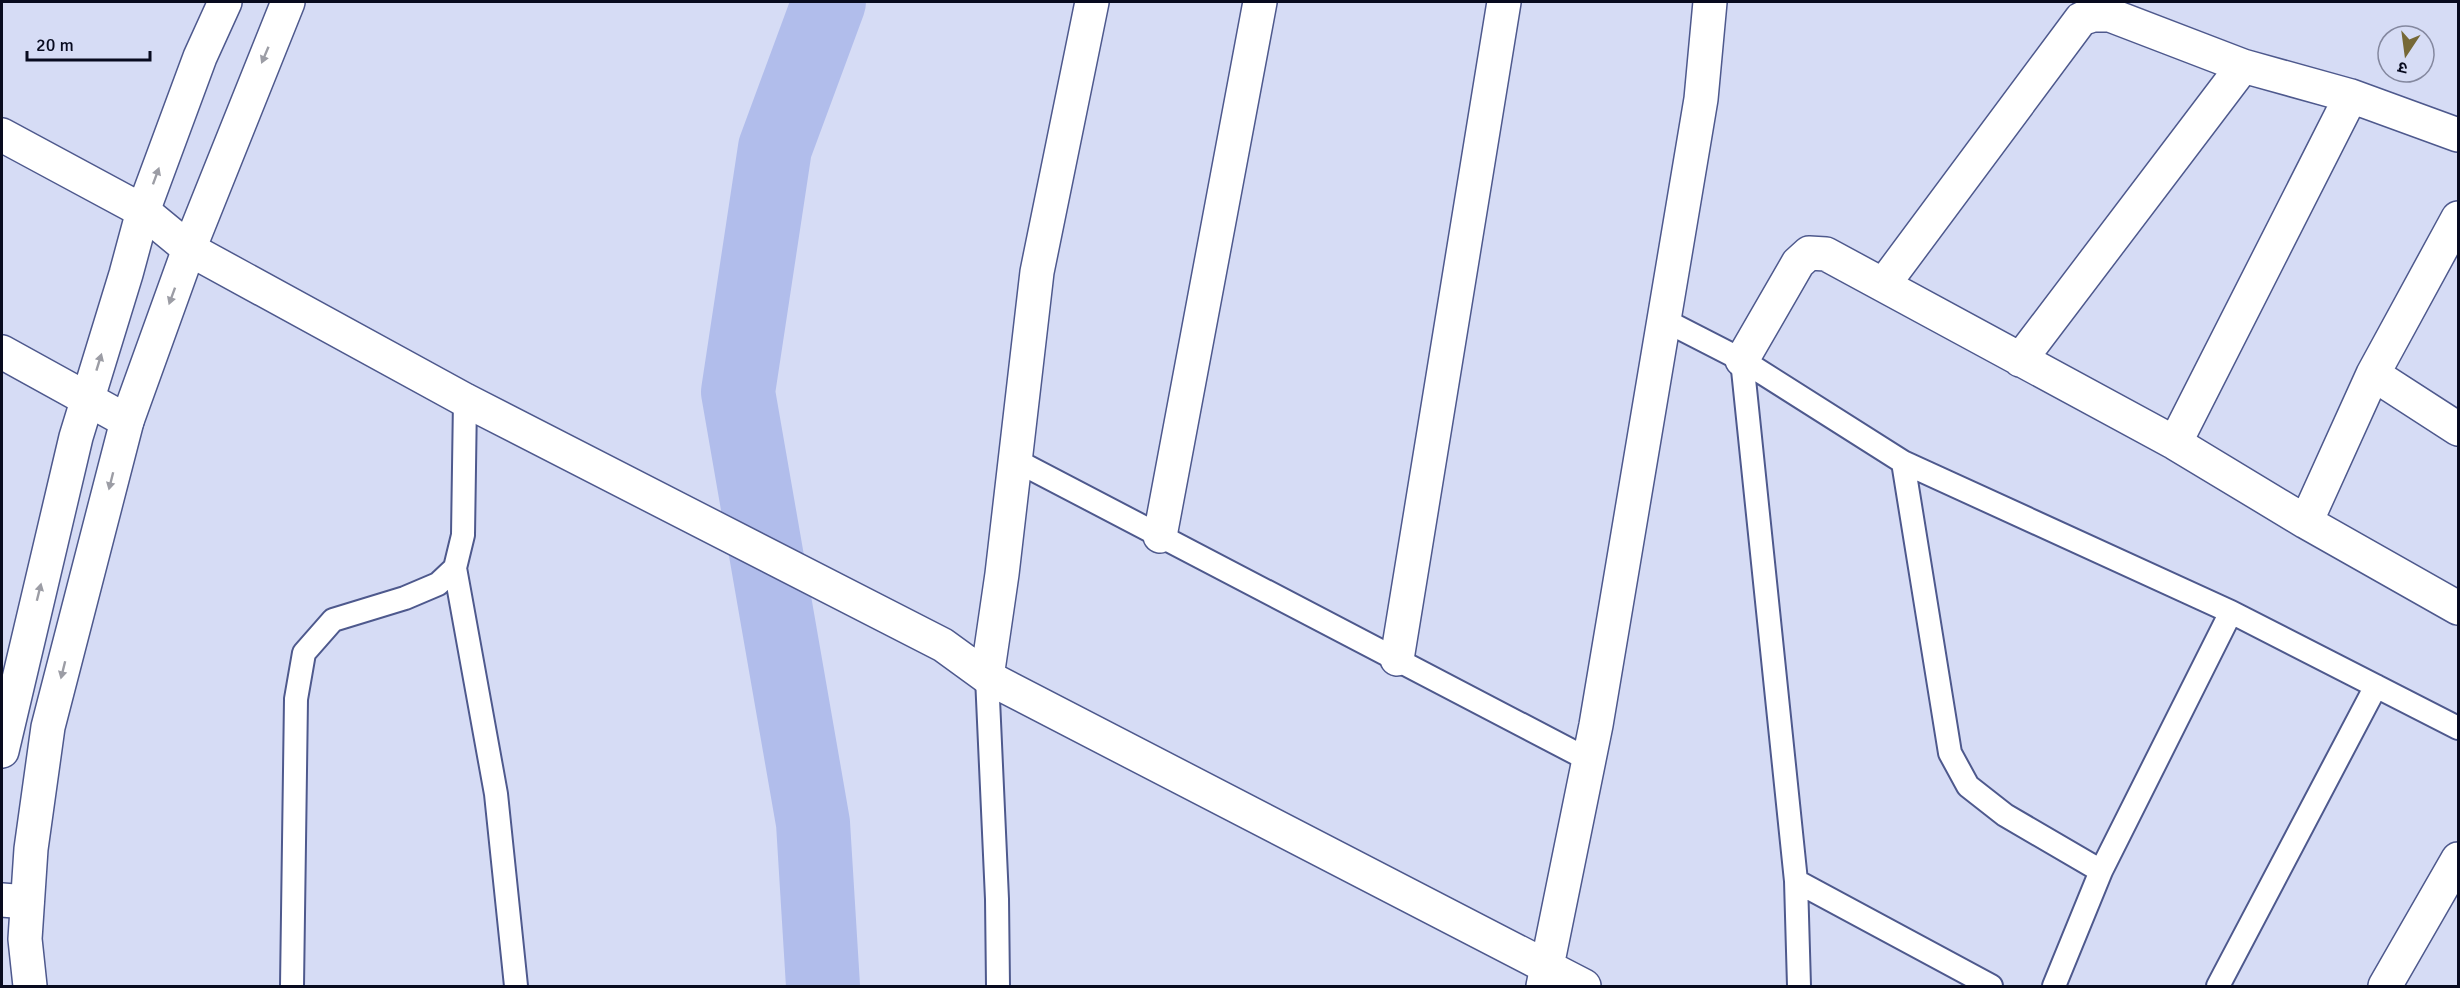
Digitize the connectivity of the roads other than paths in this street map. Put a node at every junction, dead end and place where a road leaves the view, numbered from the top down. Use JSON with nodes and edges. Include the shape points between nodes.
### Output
{"nodes":[{"id":1,"x":225,"y":2,"type":"edge"},
{"id":2,"x":288,"y":2,"type":"edge"},
{"id":3,"x":1092,"y":2,"type":"edge"},
{"id":4,"x":1260,"y":2,"type":"edge"},
{"id":5,"x":1504,"y":2,"type":"edge"},
{"id":6,"x":1710,"y":2,"type":"edge"},
{"id":7,"x":2243,"y":66,"type":"junction"},
{"id":8,"x":2351,"y":96,"type":"junction"},
{"id":9,"x":2,"y":135,"type":"edge"},
{"id":10,"x":2458,"y":135,"type":"edge"},
{"id":11,"x":142,"y":212,"type":"junction"},
{"id":12,"x":2458,"y":218,"type":"edge"},
{"id":13,"x":189,"y":249,"type":"junction"},
{"id":14,"x":1884,"y":284,"type":"junction"},
{"id":15,"x":1664,"y":320,"type":"junction"},
{"id":16,"x":2,"y":352,"type":"edge"},
{"id":17,"x":1742,"y":360,"type":"junction"},
{"id":18,"x":2020,"y":360,"type":"junction"},
{"id":19,"x":16,"y":373,"type":"edge"},
{"id":20,"x":2373,"y":374,"type":"junction"},
{"id":21,"x":465,"y":400,"type":"junction"},
{"id":22,"x":87,"y":401,"type":"junction"},
{"id":23,"x":127,"y":421,"type":"junction"},
{"id":24,"x":2458,"y":429,"type":"edge"},
{"id":25,"x":2175,"y":443,"type":"junction"},
{"id":26,"x":1015,"y":460,"type":"junction"},
{"id":27,"x":1903,"y":462,"type":"junction"},
{"id":28,"x":2306,"y":522,"type":"junction"},
{"id":29,"x":1160,"y":536,"type":"junction"},
{"id":30,"x":455,"y":568,"type":"junction"},
{"id":31,"x":2458,"y":608,"type":"edge"},
{"id":32,"x":2231,"y":612,"type":"junction"},
{"id":33,"x":1397,"y":659,"type":"junction"},
{"id":34,"x":987,"y":677,"type":"junction"},
{"id":35,"x":2376,"y":686,"type":"junction"},
{"id":36,"x":2458,"y":728,"type":"edge"},
{"id":37,"x":2,"y":751,"type":"edge"},
{"id":38,"x":1588,"y":760,"type":"junction"},
{"id":39,"x":2458,"y":860,"type":"edge"},
{"id":40,"x":2101,"y":872,"type":"junction"},
{"id":41,"x":1796,"y":881,"type":"junction"},
{"id":42,"x":14,"y":901,"type":"edge"},
{"id":43,"x":1545,"y":976,"type":"edge"},
{"id":44,"x":30,"y":987,"type":"edge"},
{"id":45,"x":292,"y":987,"type":"edge"},
{"id":46,"x":516,"y":987,"type":"edge"},
{"id":47,"x":998,"y":987,"type":"edge"},
{"id":48,"x":1584,"y":987,"type":"edge"},
{"id":49,"x":1799,"y":987,"type":"edge"},
{"id":50,"x":1991,"y":987,"type":"edge"},
{"id":51,"x":2054,"y":987,"type":"edge"},
{"id":52,"x":2218,"y":987,"type":"edge"},
{"id":53,"x":2385,"y":987,"type":"edge"}],
"edges":[{"from":11,"to":1,"type":"street","one_way":true,"via":[[200,57]]},
{"from":2,"to":13,"type":"street","one_way":true},
{"from":3,"to":26,"type":"street","via":[[1037,272]]},
{"from":4,"to":29,"type":"street"},
{"from":5,"to":33,"type":"street"},
{"from":6,"to":15,"type":"street","via":[[1701,99]]},
{"from":7,"to":8,"type":"street"},
{"from":7,"to":14,"type":"street","via":[[2110,15],[2081,19]]},
{"from":7,"to":18,"type":"street"},
{"from":8,"to":10,"type":"street"},
{"from":8,"to":25,"type":"street"},
{"from":9,"to":11,"type":"street"},
{"from":11,"to":13,"type":"street"},
{"from":22,"to":11,"type":"street","one_way":true},
{"from":12,"to":20,"type":"street"},
{"from":13,"to":21,"type":"street"},
{"from":13,"to":23,"type":"street","one_way":true},
{"from":14,"to":17,"type":"street","via":[[1826,254],[1809,253],[1798,262]]},
{"from":14,"to":18,"type":"street"},
{"from":15,"to":17,"type":"lane"},
{"from":15,"to":38,"type":"street"},
{"from":16,"to":19,"type":"street"},
{"from":17,"to":27,"type":"lane"},
{"from":17,"to":41,"type":"lane"},
{"from":18,"to":25,"type":"street"},
{"from":19,"to":22,"type":"street"},
{"from":20,"to":24,"type":"street"},
{"from":20,"to":28,"type":"street"},
{"from":21,"to":30,"type":"lane","via":[[462,535]]},
{"from":21,"to":34,"type":"street","via":[[943,645]]},
{"from":22,"to":23,"type":"street"},
{"from":37,"to":22,"type":"street","one_way":true},
{"from":23,"to":42,"type":"street","one_way":true,"via":[[48,727],[30,849]]},
{"from":25,"to":28,"type":"street"},
{"from":26,"to":29,"type":"lane"},
{"from":26,"to":34,"type":"street"},
{"from":27,"to":32,"type":"lane"},
{"from":27,"to":40,"type":"lane","via":[[1950,753],[1968,786]]},
{"from":28,"to":31,"type":"street"},
{"from":29,"to":33,"type":"lane"},
{"from":30,"to":45,"type":"lane","via":[[438,584],[333,620],[304,653],[296,699]]},
{"from":30,"to":46,"type":"lane","via":[[496,794]]},
{"from":32,"to":35,"type":"lane"},
{"from":32,"to":40,"type":"lane"},
{"from":33,"to":38,"type":"lane"},
{"from":34,"to":43,"type":"street"},
{"from":34,"to":47,"type":"lane"},
{"from":35,"to":36,"type":"lane"},
{"from":35,"to":52,"type":"lane"},
{"from":38,"to":43,"type":"street"},
{"from":39,"to":53,"type":"street"},
{"from":40,"to":51,"type":"lane"},
{"from":41,"to":49,"type":"lane"},
{"from":41,"to":50,"type":"lane"},
{"from":42,"to":44,"type":"street","via":[[25,939]]},
{"from":43,"to":48,"type":"street"}]}
